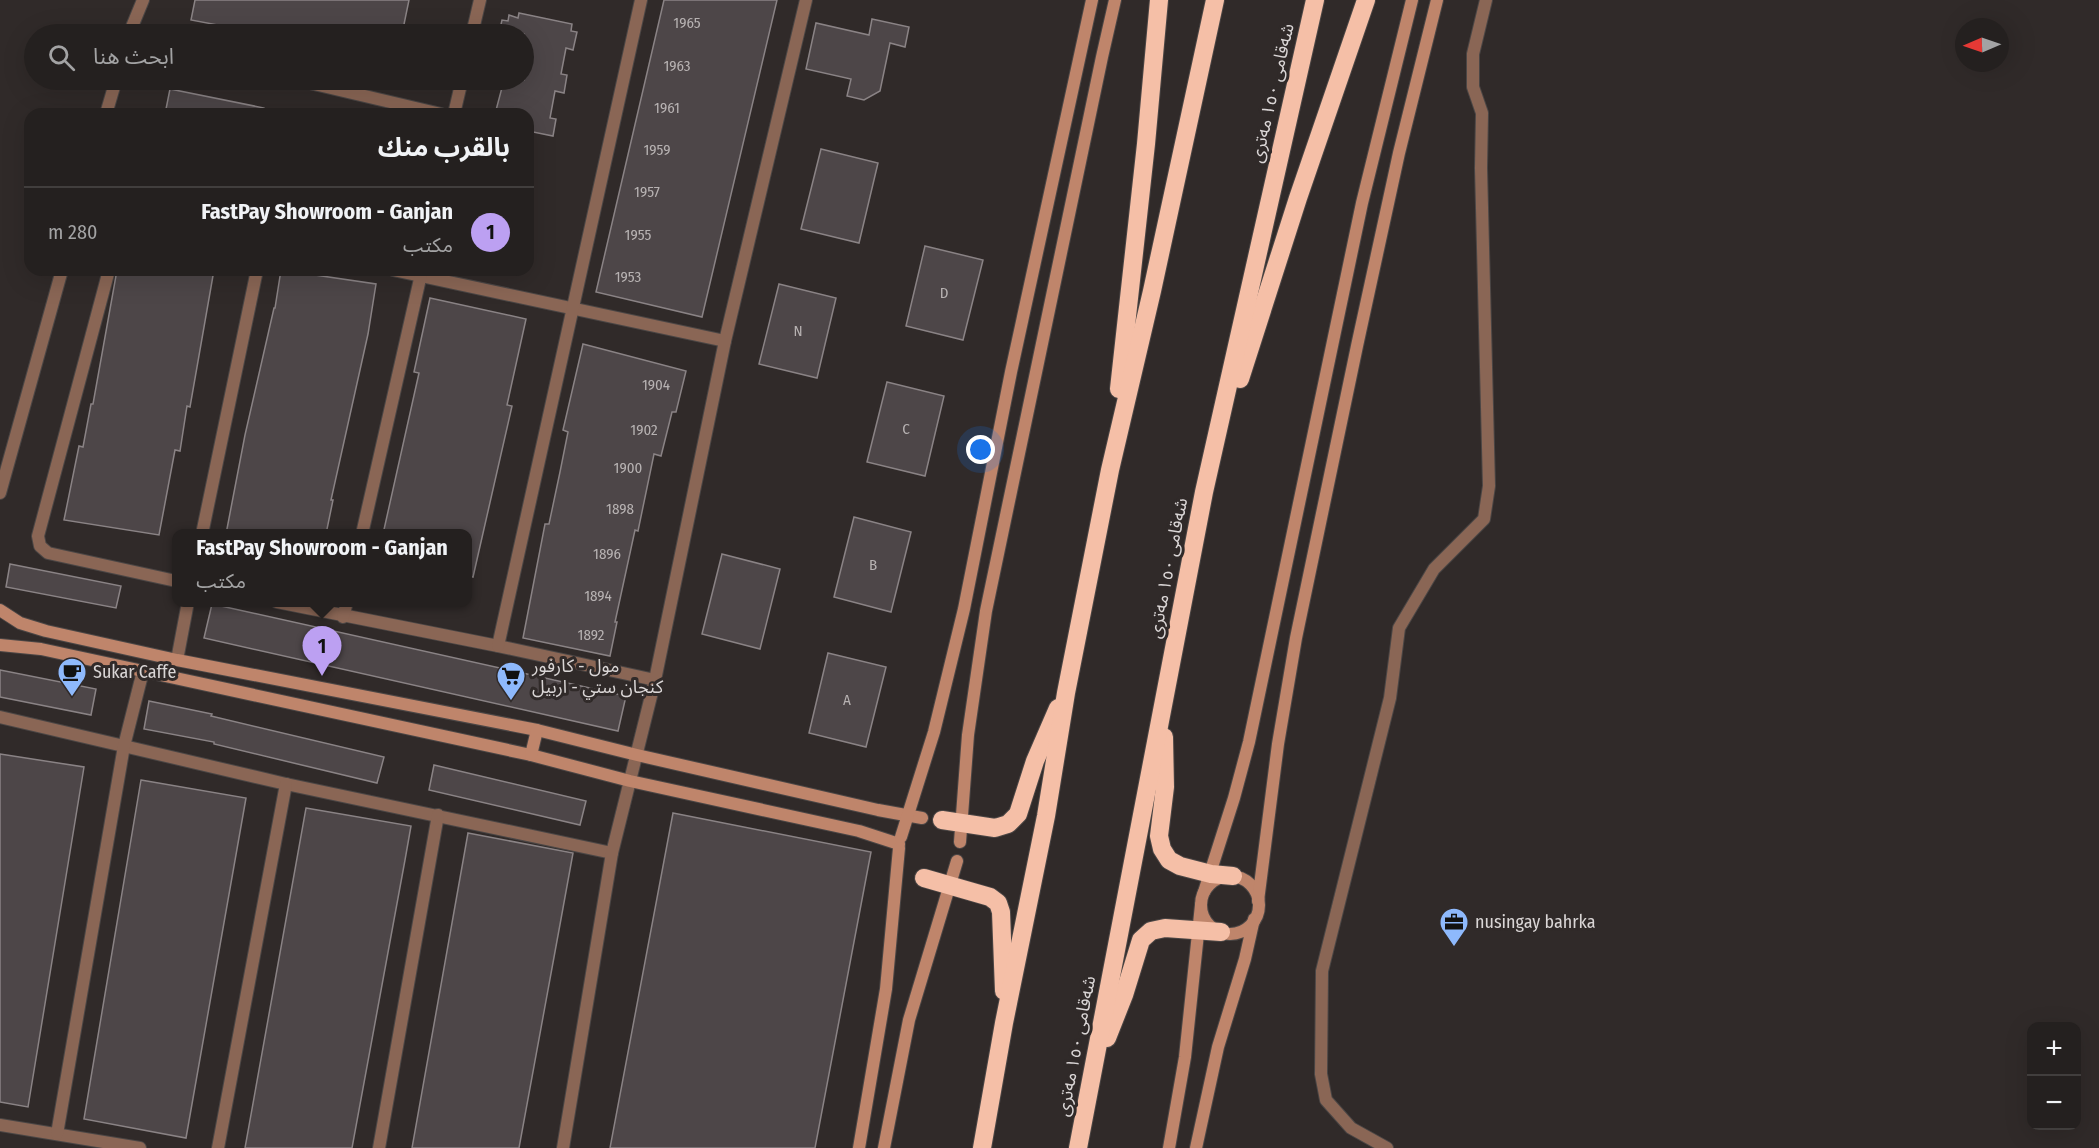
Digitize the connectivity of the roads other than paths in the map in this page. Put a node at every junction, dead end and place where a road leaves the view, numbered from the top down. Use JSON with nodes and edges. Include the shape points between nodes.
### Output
{"nodes":[{"id":1,"x":142,"y":0,"type":"edge"},
{"id":2,"x":480,"y":0,"type":"edge"},
{"id":3,"x":640,"y":0,"type":"edge"},
{"id":4,"x":806,"y":0,"type":"edge"},
{"id":5,"x":1092,"y":0,"type":"edge"},
{"id":6,"x":1115,"y":0,"type":"edge"},
{"id":7,"x":1159,"y":0,"type":"edge"},
{"id":8,"x":1215,"y":0,"type":"edge"},
{"id":9,"x":1315,"y":0,"type":"edge"},
{"id":10,"x":1366,"y":0,"type":"edge"},
{"id":11,"x":1412,"y":0,"type":"edge"},
{"id":12,"x":1437,"y":0,"type":"edge"},
{"id":13,"x":1486,"y":0,"type":"edge"},
{"id":14,"x":133,"y":24,"type":"edge"},
{"id":15,"x":474,"y":24,"type":"edge"},
{"id":16,"x":113,"y":90,"type":"edge"},
{"id":17,"x":339,"y":90,"type":"edge"},
{"id":18,"x":460,"y":90,"type":"edge"},
{"id":19,"x":108,"y":108,"type":"edge"},
{"id":20,"x":416,"y":108,"type":"edge"},
{"id":21,"x":455,"y":108,"type":"edge"},
{"id":22,"x":60,"y":276,"type":"edge"},
{"id":23,"x":107,"y":276,"type":"edge"},
{"id":24,"x":256,"y":276,"type":"edge"},
{"id":25,"x":420,"y":276,"type":"edge"},
{"id":26,"x":434,"y":276,"type":"edge"},
{"id":27,"x":572,"y":308,"type":"junction"},
{"id":28,"x":725,"y":340,"type":"junction"},
{"id":29,"x":1110,"y":471,"type":"junction"},
{"id":30,"x":1204,"y":492,"type":"junction"},
{"id":31,"x":0,"y":493,"type":"edge"},
{"id":32,"x":203,"y":529,"type":"edge"},
{"id":33,"x":363,"y":529,"type":"edge"},
{"id":34,"x":172,"y":579,"type":"edge"},
{"id":35,"x":187,"y":607,"type":"edge"},
{"id":36,"x":296,"y":607,"type":"edge"},
{"id":37,"x":345,"y":607,"type":"edge"},
{"id":38,"x":0,"y":609,"type":"edge"},
{"id":39,"x":343,"y":617,"type":"junction"},
{"id":40,"x":0,"y":645,"type":"edge"},
{"id":41,"x":498,"y":646,"type":"junction"},
{"id":42,"x":177,"y":660,"type":"junction"},
{"id":43,"x":144,"y":671,"type":"junction"},
{"id":44,"x":655,"y":680,"type":"junction"},
{"id":45,"x":1066,"y":693,"type":"junction"},
{"id":46,"x":1161,"y":714,"type":"junction"},
{"id":47,"x":0,"y":717,"type":"edge"},
{"id":48,"x":537,"y":730,"type":"junction"},
{"id":49,"x":124,"y":746,"type":"junction"},
{"id":50,"x":531,"y":755,"type":"junction"},
{"id":51,"x":637,"y":755,"type":"junction"},
{"id":52,"x":630,"y":782,"type":"junction"},
{"id":53,"x":286,"y":784,"type":"junction"},
{"id":54,"x":438,"y":815,"type":"junction"},
{"id":55,"x":907,"y":816,"type":"junction"},
{"id":56,"x":922,"y":818,"type":"junction"},
{"id":57,"x":959,"y":823,"type":"junction"},
{"id":58,"x":960,"y":842,"type":"junction"},
{"id":59,"x":900,"y":843,"type":"junction"},
{"id":60,"x":612,"y":853,"type":"junction"},
{"id":61,"x":957,"y":861,"type":"junction"},
{"id":62,"x":914,"y":873,"type":"junction"},
{"id":63,"x":1211,"y":874,"type":"junction"},
{"id":64,"x":1233,"y":876,"type":"junction"},
{"id":65,"x":959,"y":887,"type":"junction"},
{"id":66,"x":1204,"y":892,"type":"junction"},
{"id":67,"x":1258,"y":901,"type":"junction"},
{"id":68,"x":945,"y":903,"type":"junction"},
{"id":69,"x":1201,"y":905,"type":"junction"},
{"id":70,"x":1254,"y":919,"type":"junction"},
{"id":71,"x":1197,"y":930,"type":"junction"},
{"id":72,"x":1221,"y":932,"type":"junction"},
{"id":73,"x":1005,"y":1023,"type":"junction"},
{"id":74,"x":1094,"y":1064,"type":"junction"},
{"id":75,"x":0,"y":1125,"type":"edge"},
{"id":76,"x":57,"y":1134,"type":"junction"},
{"id":77,"x":124,"y":1146,"type":"edge"},
{"id":78,"x":140,"y":1148,"type":"edge"},
{"id":79,"x":218,"y":1148,"type":"edge"},
{"id":80,"x":380,"y":1148,"type":"edge"},
{"id":81,"x":562,"y":1148,"type":"edge"},
{"id":82,"x":859,"y":1148,"type":"edge"},
{"id":83,"x":884,"y":1148,"type":"edge"},
{"id":84,"x":982,"y":1148,"type":"edge"},
{"id":85,"x":1078,"y":1148,"type":"edge"},
{"id":86,"x":1169,"y":1148,"type":"edge"},
{"id":87,"x":1196,"y":1148,"type":"edge"},
{"id":88,"x":1387,"y":1148,"type":"edge"}],
"edges":[{"from":1,"to":14,"type":"street"},
{"from":2,"to":15,"type":"street"},
{"from":3,"to":27,"type":"street"},
{"from":4,"to":28,"type":"street"},
{"from":5,"to":55,"type":"street","via":[[964,609],[934,732]]},
{"from":6,"to":57,"type":"street","via":[[986,611],[969,724],[962,801],[966,816]]},
{"from":7,"to":29,"type":"highway"},
{"from":8,"to":29,"type":"highway"},
{"from":9,"to":30,"type":"highway","name":"شەقامی ١٥٠ مەتری"},
{"from":10,"to":30,"type":"highway"},
{"from":11,"to":63,"type":"street","via":[[1362,203],[1249,742]]},
{"from":12,"to":67,"type":"street","via":[[1399,153],[1296,638]]},
{"from":13,"to":88,"type":"street","via":[[1473,54],[1473,87],[1482,112],[1480,168],[1489,486],[1484,519],[1434,569],[1399,628],[1390,698],[1322,971],[1322,1074],[1326,1100],[1351,1128]]},
{"from":16,"to":19,"type":"street"},
{"from":17,"to":20,"type":"street"},
{"from":18,"to":21,"type":"street"},
{"from":22,"to":31,"type":"street"},
{"from":23,"to":34,"type":"street","via":[[38,536],[40,546],[48,553]]},
{"from":24,"to":32,"type":"street"},
{"from":25,"to":33,"type":"street"},
{"from":26,"to":27,"type":"street"},
{"from":27,"to":28,"type":"street"},
{"from":27,"to":41,"type":"street"},
{"from":28,"to":44,"type":"street"},
{"from":29,"to":45,"type":"highway"},
{"from":30,"to":46,"type":"highway","name":"شەقامی ١٥٠ مەتری"},
{"from":35,"to":42,"type":"street"},
{"from":36,"to":39,"type":"street"},
{"from":37,"to":39,"type":"street"},
{"from":38,"to":42,"type":"street","via":[[34,628]]},
{"from":39,"to":41,"type":"street"},
{"from":40,"to":43,"type":"street","via":[[41,649]]},
{"from":41,"to":44,"type":"street"},
{"from":42,"to":48,"type":"street"},
{"from":43,"to":49,"type":"street"},
{"from":43,"to":50,"type":"street"},
{"from":44,"to":51,"type":"street"},
{"from":45,"to":57,"type":"highway","via":[[1038,753],[1018,814],[995,828]]},
{"from":45,"to":73,"type":"highway"},
{"from":46,"to":63,"type":"highway","via":[[1166,763],[1159,836],[1162,849],[1174,864]]},
{"from":46,"to":74,"type":"highway","name":"شەقامی ١٥٠ مەتری"},
{"from":47,"to":49,"type":"street"},
{"from":48,"to":50,"type":"street"},
{"from":48,"to":51,"type":"street"},
{"from":49,"to":53,"type":"street"},
{"from":49,"to":76,"type":"street"},
{"from":50,"to":52,"type":"street"},
{"from":51,"to":52,"type":"street"},
{"from":51,"to":55,"type":"street"},
{"from":52,"to":59,"type":"street"},
{"from":52,"to":60,"type":"street"},
{"from":53,"to":54,"type":"street"},
{"from":53,"to":79,"type":"street"},
{"from":54,"to":60,"type":"street"},
{"from":54,"to":80,"type":"street"},
{"from":55,"to":56,"type":"street"},
{"from":55,"to":59,"type":"street"},
{"from":56,"to":57,"type":"street"},
{"from":56,"to":59,"type":"street","via":[[906,829]]},
{"from":57,"to":58,"type":"street"},
{"from":57,"to":58,"type":"street","via":[[950,825]]},
{"from":58,"to":61,"type":"street"},
{"from":59,"to":62,"type":"street","via":[[901,858]]},
{"from":59,"to":82,"type":"street","via":[[886,989]]},
{"from":60,"to":81,"type":"street"},
{"from":61,"to":62,"type":"street","via":[[944,876],[934,879]]},
{"from":61,"to":65,"type":"street"},
{"from":62,"to":65,"type":"highway"},
{"from":63,"to":64,"type":"highway"},
{"from":63,"to":66,"type":"street"},
{"from":64,"to":66,"type":"street","via":[[1216,879]]},
{"from":64,"to":67,"type":"street","via":[[1250,884]]},
{"from":65,"to":68,"type":"street"},
{"from":65,"to":68,"type":"street"},
{"from":65,"to":73,"type":"highway","via":[[994,899],[1001,912]]},
{"from":66,"to":69,"type":"street"},
{"from":67,"to":70,"type":"street"},
{"from":68,"to":83,"type":"street","via":[[909,1020]]},
{"from":69,"to":71,"type":"street"},
{"from":69,"to":72,"type":"street","via":[[1206,922]]},
{"from":70,"to":72,"type":"street","via":[[1240,932]]},
{"from":70,"to":87,"type":"street","via":[[1218,1047]]},
{"from":71,"to":72,"type":"highway"},
{"from":71,"to":74,"type":"highway","via":[[1158,928],[1141,940],[1116,1019]]},
{"from":71,"to":86,"type":"street","via":[[1185,1058]]},
{"from":73,"to":84,"type":"highway"},
{"from":74,"to":85,"type":"highway","name":"شەقامی ١٥٠ مەتری"},
{"from":75,"to":76,"type":"street"},
{"from":76,"to":77,"type":"street"},
{"from":77,"to":78,"type":"street"}]}
